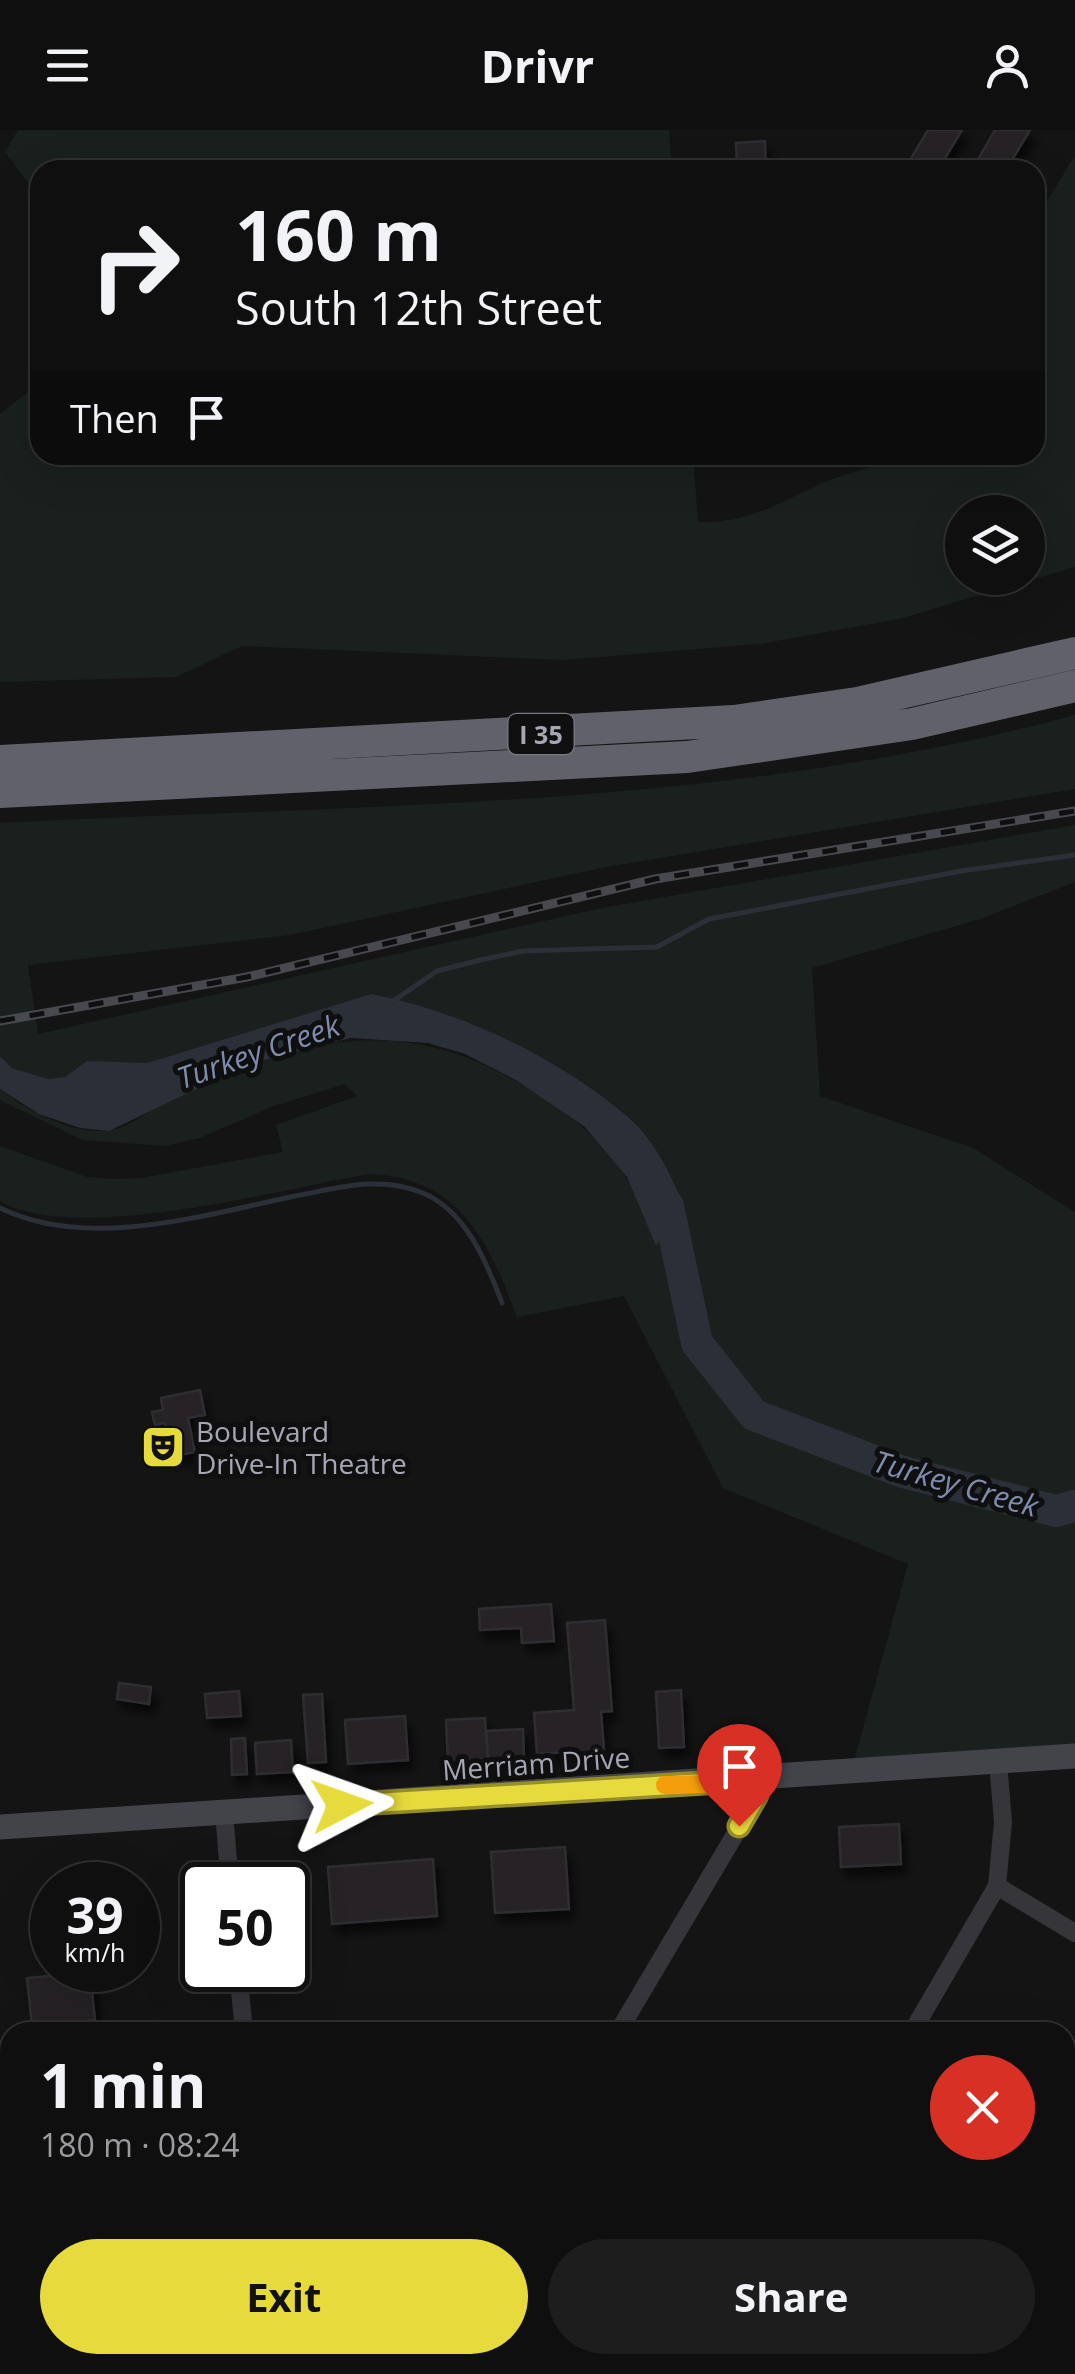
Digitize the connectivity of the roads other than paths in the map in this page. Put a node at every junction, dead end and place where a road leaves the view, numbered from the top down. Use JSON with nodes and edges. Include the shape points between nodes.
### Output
{"nodes":[{"id":1,"x":1075,"y":654,"type":"edge"},
{"id":2,"x":1075,"y":686,"type":"edge"},
{"id":3,"x":0,"y":761,"type":"edge"},
{"id":4,"x":0,"y":792,"type":"edge"},
{"id":5,"x":1075,"y":1756,"type":"edge"},
{"id":6,"x":998,"y":1762,"type":"junction"},
{"id":7,"x":754,"y":1780,"type":"junction"},
{"id":8,"x":224,"y":1812,"type":"junction"},
{"id":9,"x":0,"y":1826,"type":"edge"},
{"id":10,"x":228,"y":1862,"type":"edge"},
{"id":11,"x":997,"y":1886,"type":"junction"},
{"id":12,"x":1075,"y":1933,"type":"edge"},
{"id":13,"x":240,"y":1992,"type":"edge"},
{"id":14,"x":243,"y":2022,"type":"edge"},
{"id":15,"x":624,"y":2022,"type":"edge"},
{"id":16,"x":918,"y":2022,"type":"edge"}],
"edges":[{"from":1,"to":3,"type":"highway","number":"I 35","via":[[856,703],[734,720]]},
{"from":2,"to":4,"type":"highway","number":"I 35","via":[[912,724],[687,757]]},
{"from":5,"to":6,"type":"main road","name":"Merriam Drive"},
{"from":6,"to":7,"type":"main road","name":"Merriam Drive"},
{"from":6,"to":11,"type":"street","via":[[1003,1822]]},
{"from":7,"to":8,"type":"main road","name":"Merriam Drive"},
{"from":7,"to":15,"type":"street","via":[[757,1795],[749,1811]]},
{"from":8,"to":9,"type":"main road","name":"Merriam Drive"},
{"from":8,"to":10,"type":"street"},
{"from":11,"to":12,"type":"street"},
{"from":11,"to":16,"type":"street"},
{"from":13,"to":14,"type":"street"}]}
